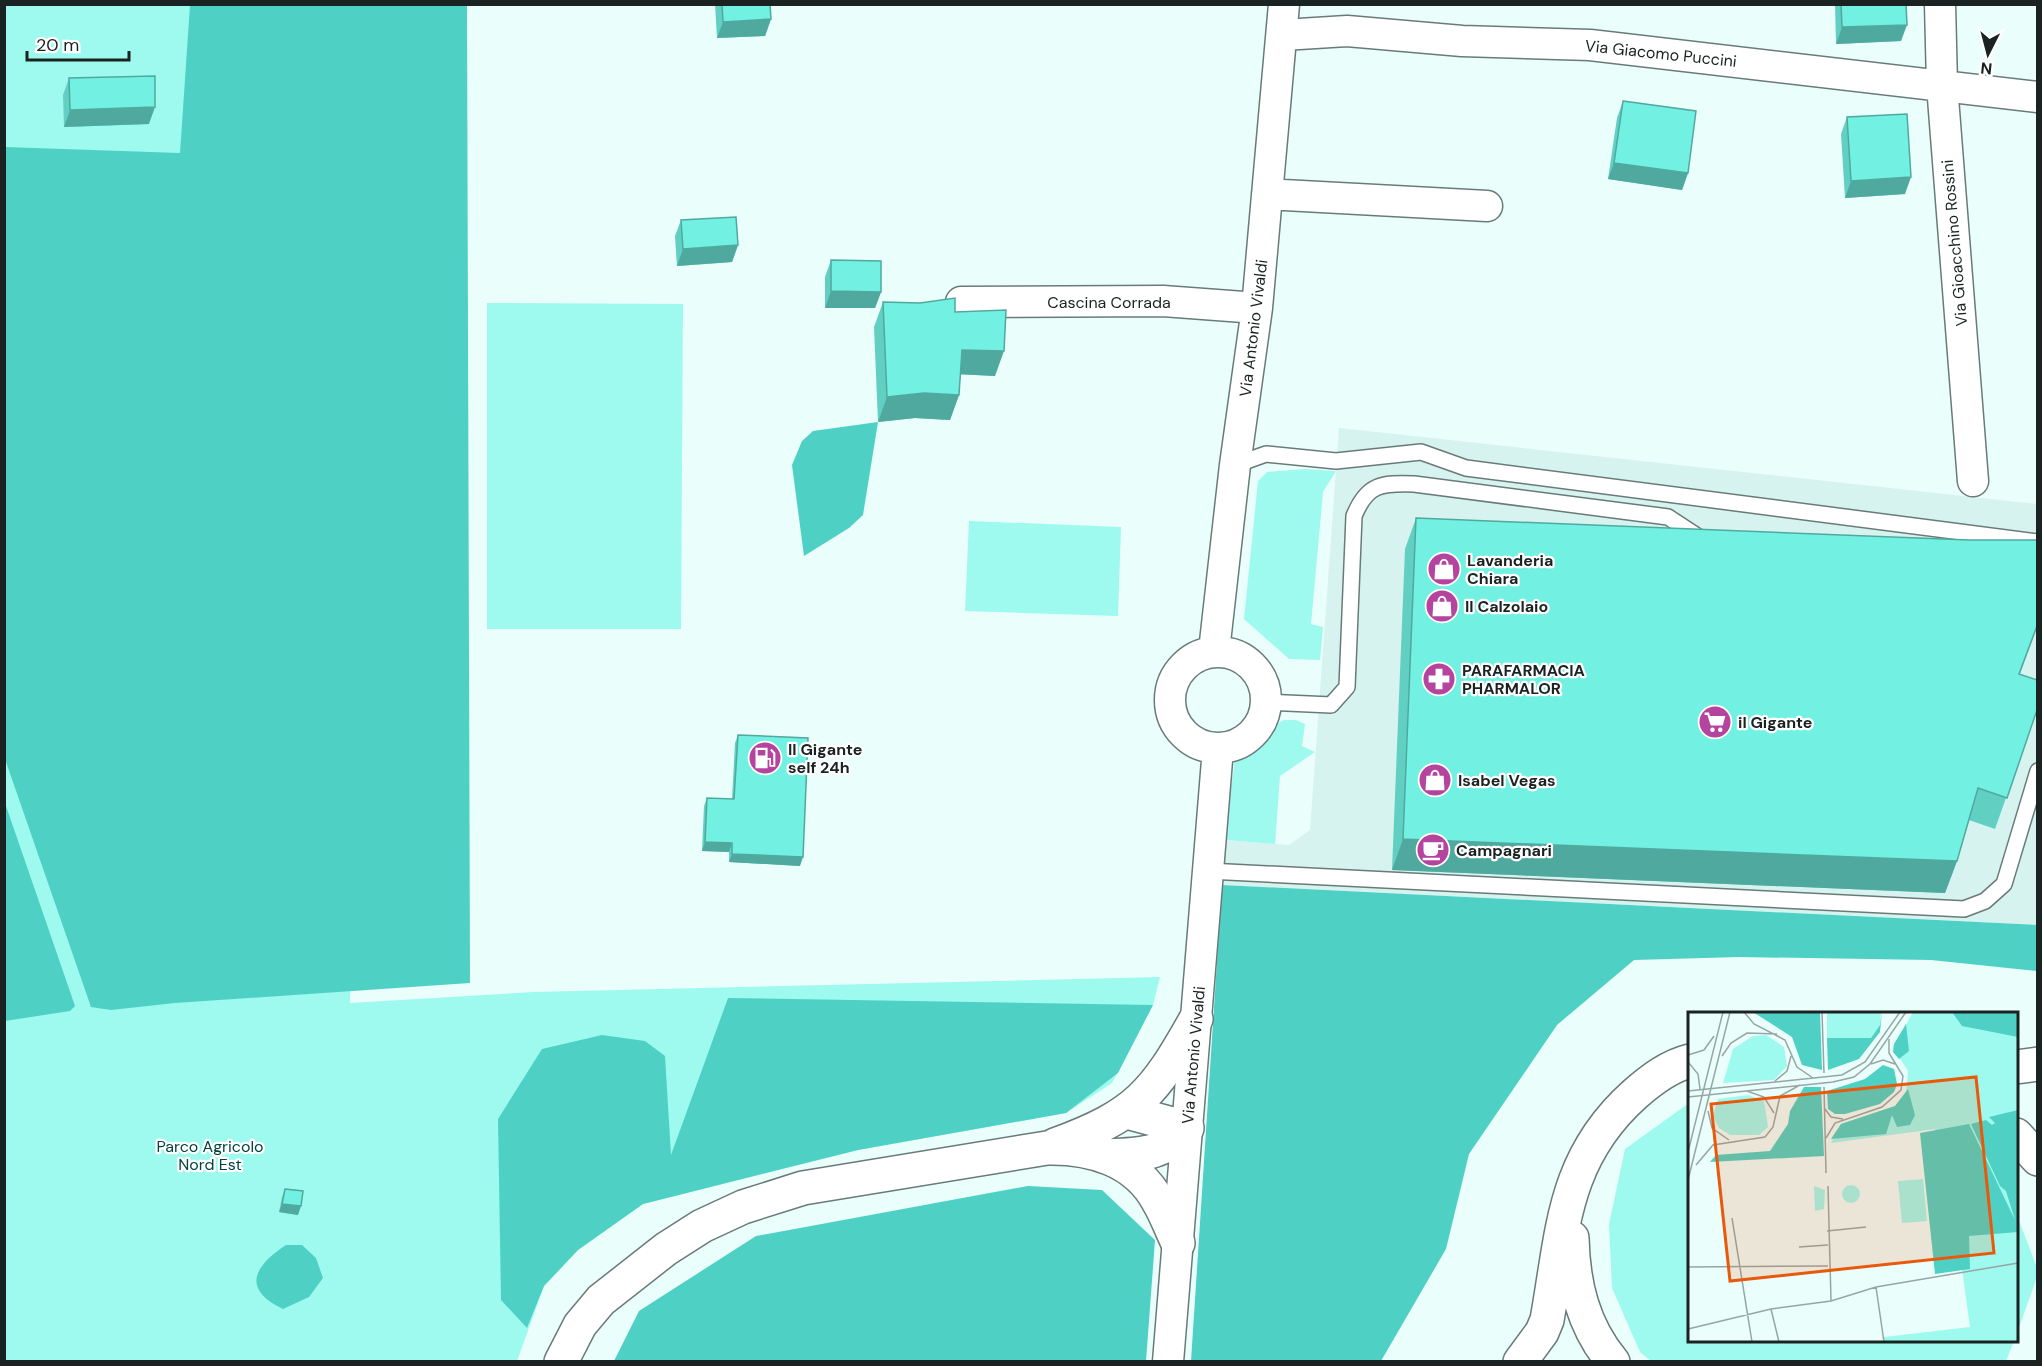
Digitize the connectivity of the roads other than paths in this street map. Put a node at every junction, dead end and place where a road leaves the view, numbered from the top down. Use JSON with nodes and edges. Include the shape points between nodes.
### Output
{"nodes":[{"id":1,"x":1284,"y":4,"type":"edge"},
{"id":2,"x":1940,"y":4,"type":"edge"},
{"id":3,"x":1283,"y":35,"type":"junction"},
{"id":4,"x":1942,"y":85,"type":"junction"},
{"id":5,"x":2037,"y":96,"type":"edge"},
{"id":6,"x":1267,"y":194,"type":"junction"},
{"id":7,"x":1487,"y":206,"type":"dead end"},
{"id":8,"x":961,"y":302,"type":"dead end"},
{"id":9,"x":1257,"y":308,"type":"junction"},
{"id":10,"x":1235,"y":465,"type":"junction"},
{"id":11,"x":1973,"y":481,"type":"dead end"},
{"id":12,"x":2037,"y":542,"type":"edge"},
{"id":13,"x":1716,"y":549,"type":"edge"},
{"id":14,"x":1215,"y":651,"type":"junction"},
{"id":15,"x":1267,"y":702,"type":"junction"},
{"id":16,"x":1218,"y":748,"type":"junction"},
{"id":17,"x":2037,"y":771,"type":"edge"},
{"id":18,"x":1208,"y":871,"type":"junction"},
{"id":19,"x":1196,"y":1019,"type":"junction"},
{"id":20,"x":1688,"y":1060,"type":"edge"},
{"id":21,"x":2037,"y":1064,"type":"edge"},
{"id":22,"x":2018,"y":1067,"type":"edge"},
{"id":23,"x":1127,"y":1112,"type":"junction"},
{"id":24,"x":1187,"y":1128,"type":"junction"},
{"id":25,"x":2018,"y":1137,"type":"edge"},
{"id":26,"x":1047,"y":1148,"type":"junction"},
{"id":27,"x":1104,"y":1156,"type":"junction"},
{"id":28,"x":2037,"y":1159,"type":"edge"},
{"id":29,"x":1570,"y":1194,"type":"junction"},
{"id":30,"x":1178,"y":1243,"type":"junction"},
{"id":31,"x":561,"y":1362,"type":"edge"},
{"id":32,"x":1168,"y":1362,"type":"edge"},
{"id":33,"x":1520,"y":1362,"type":"edge"},
{"id":34,"x":1613,"y":1362,"type":"edge"}],
"edges":[{"from":1,"to":3,"type":"street","name":"Via Antonio Vivaldi"},
{"from":2,"to":4,"type":"street","name":"Via Gioacchino Rossini"},
{"from":3,"to":4,"type":"street","name":"Via Giacomo Puccini","via":[[1347,32],[1590,45]]},
{"from":3,"to":6,"type":"street","name":"Via Antonio Vivaldi"},
{"from":4,"to":5,"type":"street","name":"Via Giacomo Puccini"},
{"from":4,"to":11,"type":"street","name":"Via Gioacchino Rossini"},
{"from":6,"to":7,"type":"street"},
{"from":6,"to":9,"type":"street","name":"Via Antonio Vivaldi"},
{"from":8,"to":9,"type":"street","name":"Cascina Corrada","via":[[1163,301]]},
{"from":9,"to":10,"type":"street","name":"Via Antonio Vivaldi"},
{"from":10,"to":12,"type":"lane","via":[[1266,454],[1336,461],[1421,452],[1466,468]]},
{"from":10,"to":14,"type":"street","name":"Via Antonio Vivaldi"},
{"from":13,"to":15,"type":"lane","via":[[1668,517],[1385,483],[1361,498],[1353,516],[1347,687],[1331,705]]},
{"from":14,"to":15,"type":"street","via":[[1246,659],[1258,671]]},
{"from":14,"to":16,"type":"street","via":[[1201,654],[1179,671],[1169,697],[1171,713],[1183,733],[1203,746]]},
{"from":15,"to":16,"type":"street","via":[[1264,717],[1246,740]]},
{"from":16,"to":18,"type":"street","name":"Via Antonio Vivaldi"},
{"from":17,"to":18,"type":"lane","via":[[2004,884],[1985,901],[1964,909]]},
{"from":18,"to":19,"type":"street","name":"Via Antonio Vivaldi"},
{"from":19,"to":23,"type":"main road","via":[[1170,1065]]},
{"from":19,"to":24,"type":"street","name":"Via Antonio Vivaldi"},
{"from":20,"to":29,"type":"main road","via":[[1647,1083],[1602,1126]]},
{"from":21,"to":22,"type":"main road"},
{"from":23,"to":24,"type":"main road"},
{"from":23,"to":26,"type":"main road"},
{"from":24,"to":27,"type":"main road","via":[[1173,1143],[1158,1151]]},
{"from":24,"to":30,"type":"street","name":"Via Antonio Vivaldi"},
{"from":25,"to":28,"type":"main road"},
{"from":26,"to":27,"type":"main road","via":[[1071,1147]]},
{"from":26,"to":31,"type":"main road","via":[[803,1188],[702,1226],[601,1300],[580,1325]]},
{"from":27,"to":30,"type":"main road","via":[[1135,1172],[1147,1185]]},
{"from":29,"to":33,"type":"main road","via":[[1560,1232],[1547,1320]]},
{"from":29,"to":34,"type":"main road","via":[[1573,1262],[1582,1308]]},
{"from":30,"to":32,"type":"street","name":"Via Antonio Vivaldi"}]}
